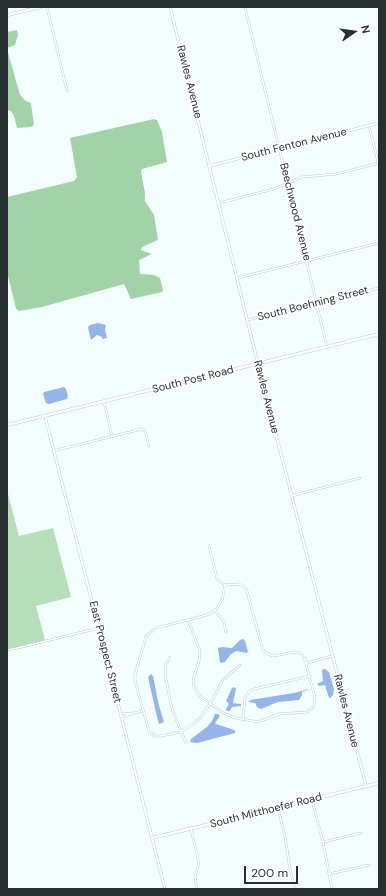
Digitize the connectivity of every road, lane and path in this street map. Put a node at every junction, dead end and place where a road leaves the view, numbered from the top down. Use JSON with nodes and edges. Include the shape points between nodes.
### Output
{"nodes":[{"id":1,"x":40,"y":7,"type":"edge"},
{"id":2,"x":47,"y":7,"type":"edge"},
{"id":3,"x":170,"y":7,"type":"edge"},
{"id":4,"x":245,"y":7,"type":"edge"},
{"id":5,"x":7,"y":15,"type":"edge"},
{"id":6,"x":67,"y":90,"type":"dead end"},
{"id":7,"x":379,"y":123,"type":"edge"},
{"id":8,"x":369,"y":126,"type":"junction"},
{"id":9,"x":279,"y":148,"type":"junction"},
{"id":10,"x":379,"y":163,"type":"edge"},
{"id":11,"x":209,"y":166,"type":"junction"},
{"id":12,"x":379,"y":166,"type":"edge"},
{"id":13,"x":288,"y":183,"type":"junction"},
{"id":14,"x":218,"y":203,"type":"junction"},
{"id":15,"x":379,"y":243,"type":"edge"},
{"id":16,"x":306,"y":261,"type":"junction"},
{"id":17,"x":237,"y":278,"type":"junction"},
{"id":18,"x":379,"y":288,"type":"edge"},
{"id":19,"x":317,"y":303,"type":"junction"},
{"id":20,"x":247,"y":320,"type":"junction"},
{"id":21,"x":379,"y":334,"type":"edge"},
{"id":22,"x":328,"y":347,"type":"junction"},
{"id":23,"x":258,"y":364,"type":"junction"},
{"id":24,"x":104,"y":402,"type":"junction"},
{"id":25,"x":45,"y":416,"type":"junction"},
{"id":26,"x":7,"y":425,"type":"edge"},
{"id":27,"x":112,"y":436,"type":"junction"},
{"id":28,"x":149,"y":446,"type":"dead end"},
{"id":29,"x":54,"y":451,"type":"junction"},
{"id":30,"x":360,"y":478,"type":"dead end"},
{"id":31,"x":291,"y":496,"type":"junction"},
{"id":32,"x":209,"y":546,"type":"dead end"},
{"id":33,"x":225,"y":585,"type":"junction"},
{"id":34,"x":215,"y":610,"type":"junction"},
{"id":35,"x":188,"y":620,"type":"junction"},
{"id":36,"x":99,"y":628,"type":"junction"},
{"id":37,"x":226,"y":632,"type":"dead end"},
{"id":38,"x":9,"y":650,"type":"dead end"},
{"id":39,"x":332,"y":656,"type":"junction"},
{"id":40,"x":170,"y":657,"type":"dead end"},
{"id":41,"x":306,"y":663,"type":"junction"},
{"id":42,"x":240,"y":665,"type":"dead end"},
{"id":43,"x":310,"y":676,"type":"junction"},
{"id":44,"x":210,"y":704,"type":"junction"},
{"id":45,"x":143,"y":711,"type":"junction"},
{"id":46,"x":121,"y":716,"type":"junction"},
{"id":47,"x":243,"y":720,"type":"junction"},
{"id":48,"x":181,"y":731,"type":"junction"},
{"id":49,"x":186,"y":743,"type":"dead end"},
{"id":50,"x":379,"y":783,"type":"edge"},
{"id":51,"x":366,"y":786,"type":"junction"},
{"id":52,"x":312,"y":800,"type":"junction"},
{"id":53,"x":278,"y":808,"type":"junction"},
{"id":54,"x":191,"y":829,"type":"junction"},
{"id":55,"x":361,"y":833,"type":"dead end"},
{"id":56,"x":152,"y":838,"type":"junction"},
{"id":57,"x":323,"y":842,"type":"junction"},
{"id":58,"x":369,"y":865,"type":"dead end"},
{"id":59,"x":329,"y":874,"type":"junction"},
{"id":60,"x":165,"y":889,"type":"edge"},
{"id":61,"x":197,"y":889,"type":"edge"},
{"id":62,"x":295,"y":889,"type":"edge"},
{"id":63,"x":332,"y":889,"type":"edge"}],
"edges":[{"from":1,"to":5,"type":"main road"},
{"from":2,"to":6,"type":"street"},
{"from":3,"to":11,"type":"street","name":"Rawles Avenue"},
{"from":4,"to":9,"type":"street","name":"Beechwood Avenue"},
{"from":7,"to":8,"type":"street","name":"South Fenton Avenue"},
{"from":8,"to":9,"type":"street","name":"South Fenton Avenue"},
{"from":8,"to":10,"type":"street"},
{"from":9,"to":11,"type":"street","name":"South Fenton Avenue"},
{"from":9,"to":13,"type":"street","name":"Beechwood Avenue"},
{"from":10,"to":12,"type":"street"},
{"from":10,"to":13,"type":"street","via":[[336,174],[303,176]]},
{"from":11,"to":14,"type":"street","name":"Rawles Avenue"},
{"from":13,"to":14,"type":"street"},
{"from":13,"to":16,"type":"street","name":"Beechwood Avenue"},
{"from":14,"to":17,"type":"street","name":"Rawles Avenue"},
{"from":15,"to":16,"type":"street"},
{"from":16,"to":17,"type":"street"},
{"from":16,"to":19,"type":"street","name":"Beechwood Avenue"},
{"from":17,"to":20,"type":"street","name":"Rawles Avenue"},
{"from":18,"to":19,"type":"street","name":"South Boehning Street"},
{"from":19,"to":20,"type":"street","name":"South Boehning Street"},
{"from":19,"to":22,"type":"street","name":"Beechwood Avenue"},
{"from":20,"to":23,"type":"street","name":"Rawles Avenue"},
{"from":21,"to":22,"type":"main road","name":"South Post Road"},
{"from":22,"to":23,"type":"main road","name":"South Post Road"},
{"from":23,"to":24,"type":"main road","name":"South Post Road"},
{"from":23,"to":31,"type":"street","name":"Rawles Avenue"},
{"from":24,"to":25,"type":"main road","name":"South Post Road"},
{"from":24,"to":27,"type":"street"},
{"from":25,"to":26,"type":"main road","name":"South Post Road"},
{"from":25,"to":29,"type":"street","name":"East Prospect Street"},
{"from":27,"to":28,"type":"street","via":[[144,430]]},
{"from":27,"to":29,"type":"street"},
{"from":29,"to":36,"type":"street","name":"East Prospect Street"},
{"from":30,"to":31,"type":"street"},
{"from":31,"to":39,"type":"street","name":"Rawles Avenue"},
{"from":32,"to":33,"type":"street","via":[[217,578]]},
{"from":33,"to":34,"type":"street","via":[[222,600]]},
{"from":33,"to":41,"type":"street","via":[[239,584],[247,590],[265,653],[273,656],[293,651],[304,656]]},
{"from":34,"to":35,"type":"street"},
{"from":34,"to":37,"type":"street","via":[[224,622]]},
{"from":35,"to":44,"type":"street","via":[[200,652],[194,688]]},
{"from":35,"to":45,"type":"street","via":[[156,628],[146,636],[135,675]]},
{"from":36,"to":38,"type":"street"},
{"from":36,"to":46,"type":"street","name":"East Prospect Street"},
{"from":39,"to":41,"type":"street"},
{"from":39,"to":51,"type":"street","name":"Rawles Avenue"},
{"from":40,"to":48,"type":"street","via":[[165,674]]},
{"from":41,"to":43,"type":"street"},
{"from":42,"to":44,"type":"street","via":[[224,680]]},
{"from":43,"to":47,"type":"street","via":[[250,690],[245,698]]},
{"from":43,"to":47,"type":"street","via":[[316,699],[314,706],[306,712],[279,714],[255,722]]},
{"from":44,"to":47,"type":"street","via":[[228,716]]},
{"from":44,"to":48,"type":"street","via":[[195,723]]},
{"from":45,"to":46,"type":"street"},
{"from":45,"to":48,"type":"street","via":[[151,734],[160,736]]},
{"from":46,"to":56,"type":"street","name":"East Prospect Street"},
{"from":48,"to":49,"type":"street"},
{"from":50,"to":51,"type":"main road","name":"South Mitthoefer Road"},
{"from":51,"to":52,"type":"main road","name":"South Mitthoefer Road"},
{"from":52,"to":53,"type":"main road","name":"South Mitthoefer Road"},
{"from":52,"to":57,"type":"street"},
{"from":53,"to":54,"type":"main road","name":"South Mitthoefer Road"},
{"from":53,"to":62,"type":"street"},
{"from":54,"to":56,"type":"main road","name":"South Mitthoefer Road"},
{"from":54,"to":61,"type":"street","via":[[199,863],[195,877]]},
{"from":55,"to":57,"type":"street"},
{"from":56,"to":60,"type":"street","name":"East Prospect Street"},
{"from":57,"to":59,"type":"street"},
{"from":58,"to":59,"type":"street"},
{"from":59,"to":63,"type":"street"}]}
